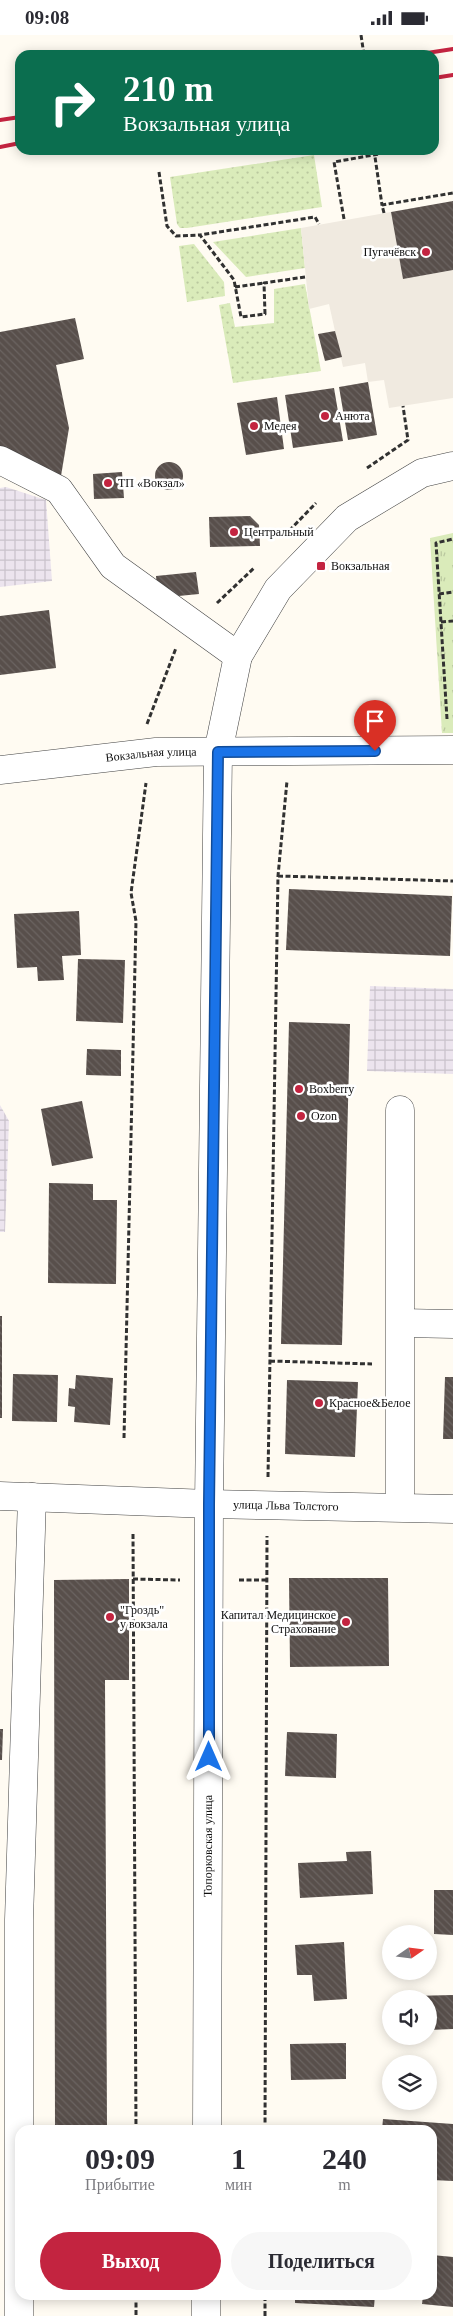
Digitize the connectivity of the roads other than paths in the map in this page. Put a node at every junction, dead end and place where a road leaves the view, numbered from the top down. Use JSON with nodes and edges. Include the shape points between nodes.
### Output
{"nodes":[{"id":1,"x":0,"y":460,"type":"edge"},
{"id":2,"x":453,"y":466,"type":"edge"},
{"id":3,"x":238,"y":656,"type":"junction"},
{"id":4,"x":450,"y":739,"type":"edge"},
{"id":5,"x":218,"y":752,"type":"junction"},
{"id":6,"x":0,"y":770,"type":"edge"},
{"id":7,"x":400,"y":1110,"type":"dead end"},
{"id":8,"x":402,"y":1323,"type":"junction"},
{"id":9,"x":453,"y":1324,"type":"edge"},
{"id":10,"x":0,"y":1496,"type":"edge"},
{"id":11,"x":32,"y":1497,"type":"junction"},
{"id":12,"x":209,"y":1504,"type":"junction"},
{"id":13,"x":400,"y":1507,"type":"junction"},
{"id":14,"x":453,"y":1509,"type":"edge"},
{"id":15,"x":19,"y":2125,"type":"edge"},
{"id":16,"x":207,"y":2125,"type":"edge"},
{"id":17,"x":19,"y":2300,"type":"edge"},
{"id":18,"x":206,"y":2300,"type":"edge"},
{"id":19,"x":19,"y":2316,"type":"edge"},
{"id":20,"x":206,"y":2316,"type":"edge"}],
"edges":[{"from":1,"to":3,"type":"street","via":[[59,490],[113,566]]},
{"from":2,"to":3,"type":"street","name":"Топорковская улица","via":[[422,473],[347,517],[278,589]]},
{"from":3,"to":5,"type":"street","name":"Топорковская улица"},
{"from":4,"to":5,"type":"street","name":"Вокзальная улица"},
{"from":5,"to":6,"type":"street","name":"Вокзальная улица","via":[[156,752]]},
{"from":5,"to":12,"type":"street","name":"Топорковская улица"},
{"from":7,"to":8,"type":"street"},
{"from":8,"to":9,"type":"street"},
{"from":8,"to":13,"type":"street"},
{"from":10,"to":11,"type":"street","name":"улица Льва Толстого"},
{"from":11,"to":12,"type":"street","name":"улица Льва Толстого"},
{"from":11,"to":15,"type":"street","via":[[19,1920]]},
{"from":12,"to":13,"type":"street","name":"улица Льва Толстого"},
{"from":12,"to":16,"type":"street","name":"Топорковская улица"},
{"from":13,"to":14,"type":"street","name":"улица Льва Толстого"},
{"from":17,"to":19,"type":"street"},
{"from":18,"to":20,"type":"street"}]}
